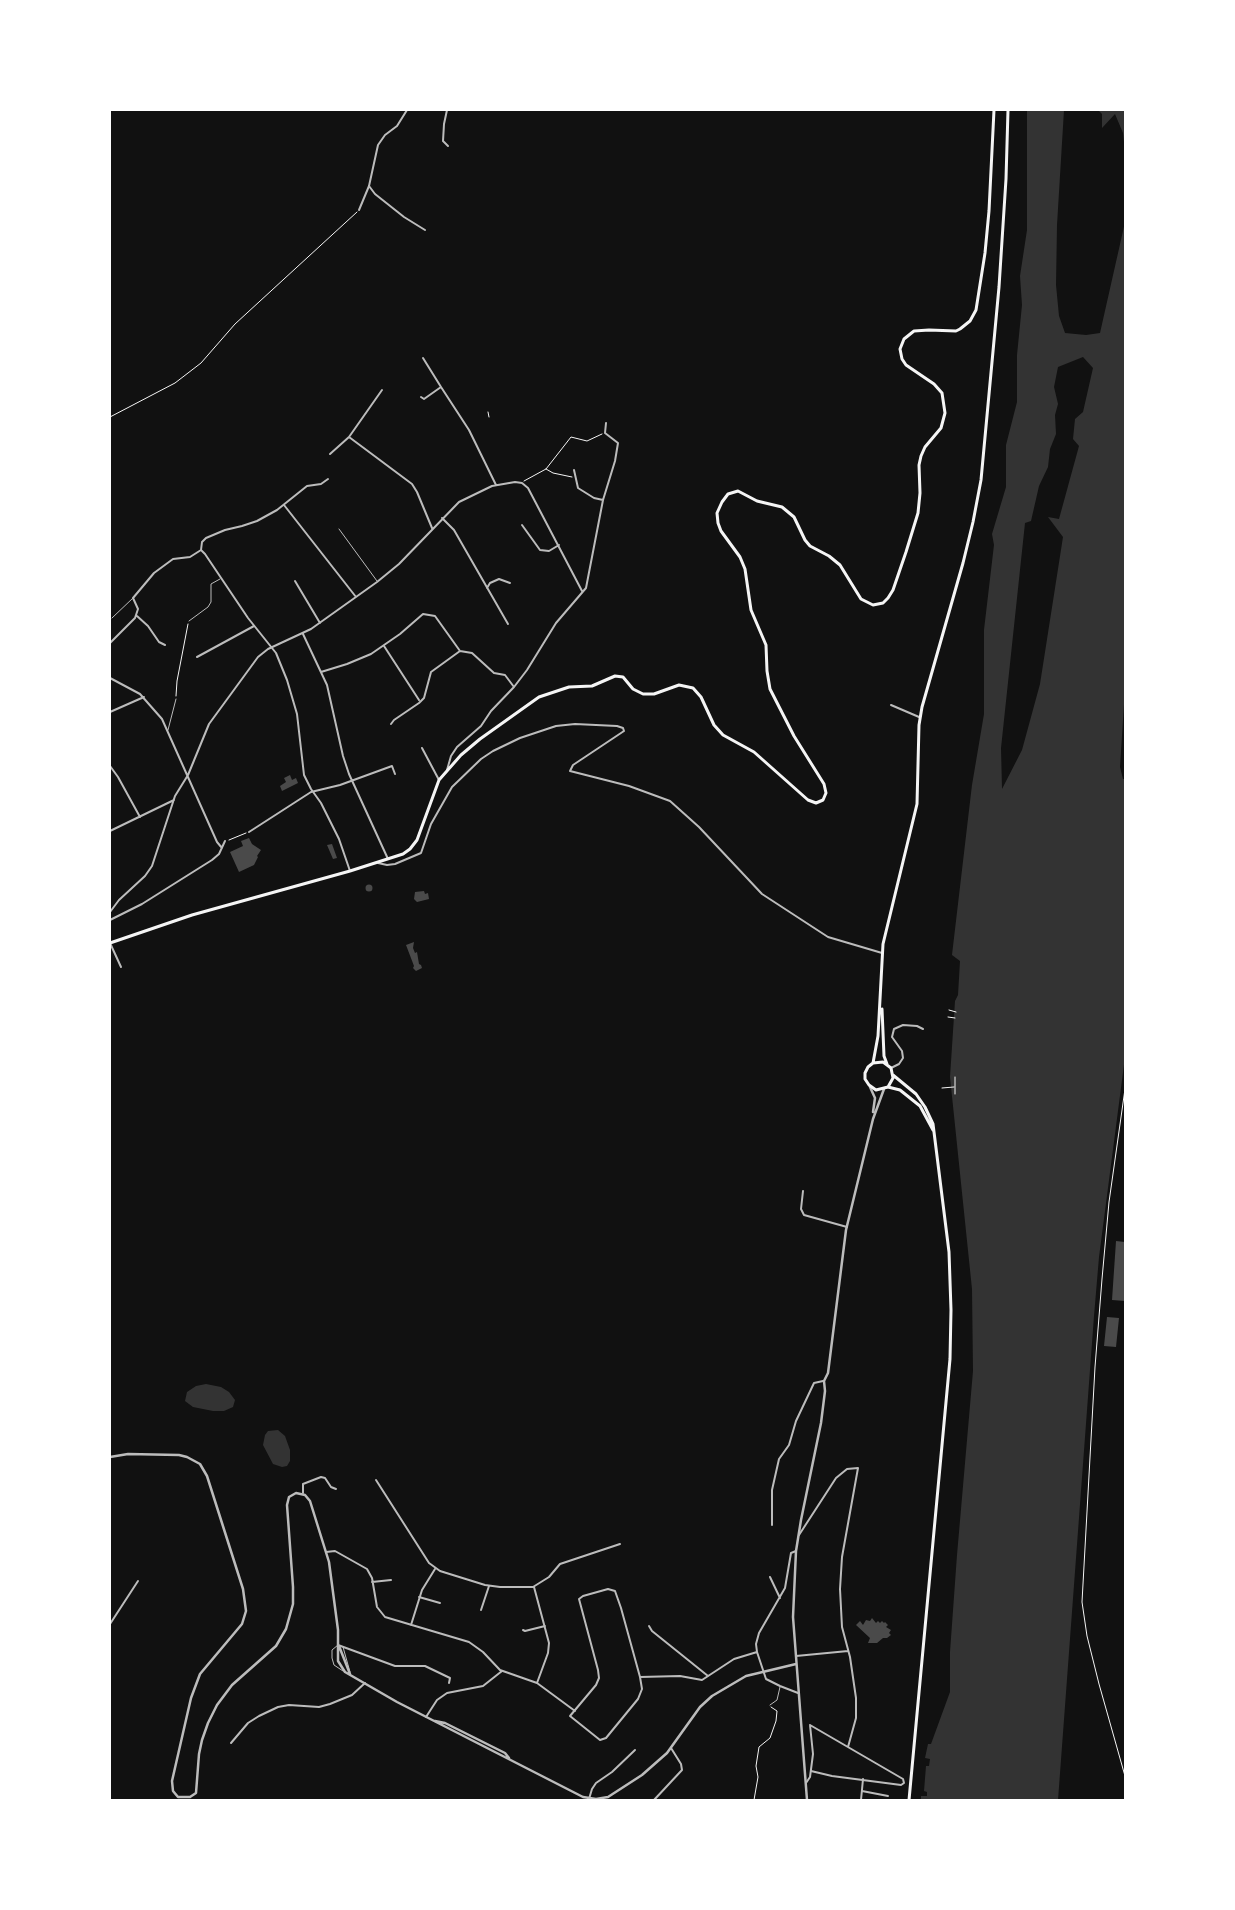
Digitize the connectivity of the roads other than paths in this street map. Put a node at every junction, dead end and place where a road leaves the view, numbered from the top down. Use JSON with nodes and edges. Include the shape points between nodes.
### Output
{"nodes":[{"id":1,"x":407,"y":110,"type":"edge"},
{"id":2,"x":447,"y":110,"type":"edge"},
{"id":3,"x":994,"y":110,"type":"edge"},
{"id":4,"x":1008,"y":110,"type":"edge"},
{"id":5,"x":448,"y":146,"type":"dead end"},
{"id":6,"x":369,"y":186,"type":"junction"},
{"id":7,"x":359,"y":210,"type":"road end"},
{"id":8,"x":425,"y":230,"type":"dead end"},
{"id":9,"x":423,"y":358,"type":"dead end"},
{"id":10,"x":441,"y":387,"type":"junction"},
{"id":11,"x":382,"y":390,"type":"dead end"},
{"id":12,"x":421,"y":397,"type":"dead end"},
{"id":13,"x":606,"y":423,"type":"dead end"},
{"id":14,"x":349,"y":437,"type":"junction"},
{"id":15,"x":330,"y":454,"type":"dead end"},
{"id":16,"x":574,"y":470,"type":"dead end"},
{"id":17,"x":328,"y":479,"type":"dead end"},
{"id":18,"x":496,"y":485,"type":"junction"},
{"id":19,"x":603,"y":500,"type":"junction"},
{"id":20,"x":284,"y":505,"type":"junction"},
{"id":21,"x":442,"y":518,"type":"junction"},
{"id":22,"x":522,"y":526,"type":"dead end"},
{"id":23,"x":432,"y":528,"type":"junction"},
{"id":24,"x":339,"y":529,"type":"dead end"},
{"id":25,"x":559,"y":545,"type":"junction"},
{"id":26,"x":201,"y":550,"type":"junction"},
{"id":27,"x":220,"y":578,"type":"junction"},
{"id":28,"x":295,"y":581,"type":"dead end"},
{"id":29,"x":377,"y":582,"type":"junction"},
{"id":30,"x":510,"y":583,"type":"dead end"},
{"id":31,"x":487,"y":588,"type":"junction"},
{"id":32,"x":582,"y":591,"type":"junction"},
{"id":33,"x":133,"y":598,"type":"junction"},
{"id":34,"x":356,"y":598,"type":"junction"},
{"id":35,"x":137,"y":616,"type":"junction"},
{"id":36,"x":112,"y":618,"type":"dead end"},
{"id":37,"x":190,"y":621,"type":"road end"},
{"id":38,"x":320,"y":623,"type":"junction"},
{"id":39,"x":508,"y":624,"type":"dead end"},
{"id":40,"x":254,"y":626,"type":"junction"},
{"id":41,"x":303,"y":634,"type":"junction"},
{"id":42,"x":110,"y":643,"type":"edge"},
{"id":43,"x":165,"y":645,"type":"dead end"},
{"id":44,"x":384,"y":646,"type":"junction"},
{"id":45,"x":271,"y":648,"type":"junction"},
{"id":46,"x":460,"y":651,"type":"junction"},
{"id":47,"x":197,"y":657,"type":"dead end"},
{"id":48,"x":321,"y":672,"type":"junction"},
{"id":49,"x":110,"y":678,"type":"edge"},
{"id":50,"x":514,"y":687,"type":"junction"},
{"id":51,"x":144,"y":697,"type":"junction"},
{"id":52,"x":176,"y":700,"type":"road end"},
{"id":53,"x":419,"y":701,"type":"junction"},
{"id":54,"x":891,"y":705,"type":"dead end"},
{"id":55,"x":110,"y":712,"type":"edge"},
{"id":56,"x":920,"y":717,"type":"junction"},
{"id":57,"x":391,"y":724,"type":"dead end"},
{"id":58,"x":168,"y":730,"type":"junction"},
{"id":59,"x":422,"y":748,"type":"dead end"},
{"id":60,"x":110,"y":766,"type":"edge"},
{"id":61,"x":447,"y":770,"type":"junction"},
{"id":62,"x":395,"y":774,"type":"dead end"},
{"id":63,"x":188,"y":775,"type":"junction"},
{"id":64,"x":352,"y":780,"type":"junction"},
{"id":65,"x":439,"y":780,"type":"junction"},
{"id":66,"x":313,"y":792,"type":"junction"},
{"id":67,"x":174,"y":800,"type":"junction"},
{"id":68,"x":140,"y":817,"type":"junction"},
{"id":69,"x":110,"y":831,"type":"edge"},
{"id":70,"x":249,"y":832,"type":"road end"},
{"id":71,"x":225,"y":841,"type":"road end"},
{"id":72,"x":222,"y":848,"type":"junction"},
{"id":73,"x":388,"y":859,"type":"junction"},
{"id":74,"x":378,"y":863,"type":"junction"},
{"id":75,"x":350,"y":871,"type":"junction"},
{"id":76,"x":110,"y":912,"type":"edge"},
{"id":77,"x":110,"y":920,"type":"edge"},
{"id":78,"x":110,"y":943,"type":"edge"},
{"id":79,"x":882,"y":953,"type":"junction"},
{"id":80,"x":121,"y":967,"type":"dead end"},
{"id":81,"x":881,"y":996,"type":"junction"},
{"id":82,"x":923,"y":1029,"type":"dead end"},
{"id":83,"x":873,"y":1063,"type":"junction"},
{"id":84,"x":887,"y":1064,"type":"junction"},
{"id":85,"x":891,"y":1068,"type":"junction"},
{"id":86,"x":893,"y":1075,"type":"junction"},
{"id":87,"x":870,"y":1087,"type":"junction"},
{"id":88,"x":886,"y":1088,"type":"junction"},
{"id":89,"x":873,"y":1119,"type":"junction"},
{"id":90,"x":936,"y":1138,"type":"junction"},
{"id":91,"x":803,"y":1191,"type":"dead end"},
{"id":92,"x":847,"y":1227,"type":"junction"},
{"id":93,"x":824,"y":1381,"type":"junction"},
{"id":94,"x":110,"y":1457,"type":"edge"},
{"id":95,"x":376,"y":1480,"type":"dead end"},
{"id":96,"x":336,"y":1489,"type":"dead end"},
{"id":97,"x":303,"y":1493,"type":"junction"},
{"id":98,"x":772,"y":1525,"type":"dead end"},
{"id":99,"x":798,"y":1537,"type":"junction"},
{"id":100,"x":620,"y":1544,"type":"dead end"},
{"id":101,"x":796,"y":1551,"type":"junction"},
{"id":102,"x":326,"y":1552,"type":"junction"},
{"id":103,"x":435,"y":1569,"type":"junction"},
{"id":104,"x":770,"y":1577,"type":"dead end"},
{"id":105,"x":391,"y":1580,"type":"dead end"},
{"id":106,"x":138,"y":1581,"type":"dead end"},
{"id":107,"x":372,"y":1582,"type":"junction"},
{"id":108,"x":489,"y":1586,"type":"junction"},
{"id":109,"x":534,"y":1586,"type":"junction"},
{"id":110,"x":419,"y":1597,"type":"junction"},
{"id":111,"x":780,"y":1598,"type":"junction"},
{"id":112,"x":440,"y":1603,"type":"dead end"},
{"id":113,"x":481,"y":1610,"type":"dead end"},
{"id":114,"x":110,"y":1624,"type":"edge"},
{"id":115,"x":411,"y":1625,"type":"junction"},
{"id":116,"x":545,"y":1626,"type":"junction"},
{"id":117,"x":649,"y":1626,"type":"dead end"},
{"id":118,"x":523,"y":1630,"type":"dead end"},
{"id":119,"x":338,"y":1645,"type":"junction"},
{"id":120,"x":343,"y":1647,"type":"junction"},
{"id":121,"x":848,"y":1651,"type":"junction"},
{"id":122,"x":757,"y":1652,"type":"junction"},
{"id":123,"x":796,"y":1656,"type":"junction"},
{"id":124,"x":796,"y":1664,"type":"junction"},
{"id":125,"x":502,"y":1671,"type":"junction"},
{"id":126,"x":764,"y":1671,"type":"junction"},
{"id":127,"x":351,"y":1675,"type":"junction"},
{"id":128,"x":640,"y":1676,"type":"junction"},
{"id":129,"x":708,"y":1676,"type":"junction"},
{"id":130,"x":365,"y":1683,"type":"junction"},
{"id":131,"x":449,"y":1683,"type":"dead end"},
{"id":132,"x":537,"y":1683,"type":"junction"},
{"id":133,"x":780,"y":1686,"type":"junction"},
{"id":134,"x":798,"y":1693,"type":"junction"},
{"id":135,"x":770,"y":1705,"type":"road end"},
{"id":136,"x":575,"y":1711,"type":"junction"},
{"id":137,"x":426,"y":1717,"type":"junction"},
{"id":138,"x":231,"y":1743,"type":"dead end"},
{"id":139,"x":848,"y":1747,"type":"junction"},
{"id":140,"x":671,"y":1748,"type":"junction"},
{"id":141,"x":634,"y":1750,"type":"dead end"},
{"id":142,"x":811,"y":1771,"type":"junction"},
{"id":143,"x":863,"y":1779,"type":"junction"},
{"id":144,"x":806,"y":1783,"type":"junction"},
{"id":145,"x":862,"y":1791,"type":"junction"},
{"id":146,"x":888,"y":1796,"type":"dead end"},
{"id":147,"x":589,"y":1799,"type":"junction"},
{"id":148,"x":654,"y":1800,"type":"edge"},
{"id":149,"x":807,"y":1800,"type":"edge"},
{"id":150,"x":861,"y":1800,"type":"edge"},
{"id":151,"x":909,"y":1800,"type":"edge"}],
"edges":[{"from":1,"to":6,"type":"street","via":[[398,126],[378,145]]},
{"from":2,"to":5,"type":"street","via":[[443,141]]},
{"from":3,"to":61,"type":"main road","via":[[988,219],[976,310],[960,329],[914,331],[904,339],[900,349],[906,365],[942,393],[945,413],[941,428],[921,456],[918,513],[888,598],[873,605],[861,599],[840,565],[810,546],[794,517],[782,508],[738,491],[728,494],[717,513],[721,531],[745,569],[751,610],[766,644],[770,689],[824,784],[824,798],[820,802],[808,800],[754,752],[724,736],[693,688],[679,685],[654,694],[643,694],[622,677],[615,676],[592,686],[569,687],[539,698],[480,739]]},
{"from":4,"to":56,"type":"main road","via":[[999,287],[981,480],[971,533]]},
{"from":6,"to":7,"type":"street"},
{"from":6,"to":8,"type":"street","via":[[386,203]]},
{"from":9,"to":10,"type":"street"},
{"from":10,"to":12,"type":"street","via":[[424,400]]},
{"from":10,"to":18,"type":"street","via":[[470,430]]},
{"from":11,"to":14,"type":"street"},
{"from":13,"to":19,"type":"street","via":[[605,433],[618,443]]},
{"from":14,"to":15,"type":"street"},
{"from":14,"to":23,"type":"street","via":[[412,484]]},
{"from":16,"to":19,"type":"street","via":[[578,488]]},
{"from":17,"to":20,"type":"street","via":[[321,484],[307,486]]},
{"from":18,"to":21,"type":"street","via":[[459,502]]},
{"from":18,"to":25,"type":"street","via":[[515,482],[528,488]]},
{"from":19,"to":32,"type":"street","via":[[588,584]]},
{"from":20,"to":26,"type":"street","via":[[252,523],[204,539]]},
{"from":20,"to":34,"type":"street"},
{"from":21,"to":23,"type":"street"},
{"from":21,"to":31,"type":"street","via":[[454,530]]},
{"from":22,"to":25,"type":"street","via":[[540,550],[549,551]]},
{"from":23,"to":29,"type":"street","via":[[399,564]]},
{"from":24,"to":29,"type":"lane"},
{"from":25,"to":32,"type":"street"},
{"from":26,"to":27,"type":"street"},
{"from":26,"to":33,"type":"street","via":[[190,558],[176,558],[168,562]]},
{"from":27,"to":37,"type":"lane","via":[[211,584],[208,608]]},
{"from":27,"to":40,"type":"street"},
{"from":28,"to":38,"type":"street"},
{"from":29,"to":34,"type":"street"},
{"from":30,"to":31,"type":"street","via":[[499,578]]},
{"from":31,"to":39,"type":"street"},
{"from":32,"to":50,"type":"street","via":[[556,623]]},
{"from":33,"to":35,"type":"street"},
{"from":33,"to":36,"type":"lane"},
{"from":34,"to":38,"type":"street"},
{"from":35,"to":42,"type":"street"},
{"from":35,"to":43,"type":"street"},
{"from":38,"to":41,"type":"street"},
{"from":40,"to":45,"type":"street"},
{"from":40,"to":47,"type":"street"},
{"from":41,"to":45,"type":"street"},
{"from":41,"to":48,"type":"street"},
{"from":44,"to":46,"type":"street","via":[[419,616],[426,614],[435,616]]},
{"from":44,"to":48,"type":"street","via":[[360,659]]},
{"from":44,"to":53,"type":"street"},
{"from":45,"to":63,"type":"street","via":[[258,657],[216,713]]},
{"from":45,"to":66,"type":"street","via":[[295,704],[304,775]]},
{"from":46,"to":50,"type":"street","via":[[472,652],[494,673],[506,676]]},
{"from":46,"to":53,"type":"street","via":[[430,673],[424,698]]},
{"from":48,"to":64,"type":"street"},
{"from":49,"to":51,"type":"street"},
{"from":50,"to":61,"type":"street","via":[[457,747]]},
{"from":51,"to":55,"type":"street"},
{"from":51,"to":58,"type":"street"},
{"from":52,"to":58,"type":"lane"},
{"from":53,"to":57,"type":"street"},
{"from":54,"to":56,"type":"street"},
{"from":56,"to":79,"type":"main road","via":[[917,804]]},
{"from":58,"to":63,"type":"street"},
{"from":59,"to":65,"type":"street"},
{"from":60,"to":68,"type":"street"},
{"from":61,"to":65,"type":"main road"},
{"from":62,"to":64,"type":"street","via":[[392,766]]},
{"from":63,"to":67,"type":"street"},
{"from":63,"to":72,"type":"street"},
{"from":64,"to":66,"type":"street"},
{"from":64,"to":73,"type":"street"},
{"from":65,"to":73,"type":"main road","via":[[418,840],[407,852]]},
{"from":66,"to":70,"type":"street"},
{"from":66,"to":75,"type":"street","via":[[339,839]]},
{"from":67,"to":68,"type":"street"},
{"from":67,"to":76,"type":"street","via":[[152,866]]},
{"from":68,"to":69,"type":"street"},
{"from":71,"to":72,"type":"street"},
{"from":72,"to":77,"type":"street","via":[[212,860]]},
{"from":73,"to":74,"type":"main road"},
{"from":74,"to":75,"type":"main road"},
{"from":74,"to":79,"type":"street","via":[[395,864],[421,853],[431,824],[452,787],[493,751],[556,726],[617,726],[624,731],[573,765],[570,771],[628,786],[670,802],[699,827],[762,894],[828,937]]},
{"from":75,"to":78,"type":"main road","via":[[192,915]]},
{"from":78,"to":80,"type":"street"},
{"from":79,"to":81,"type":"main road"},
{"from":81,"to":83,"type":"main road"},
{"from":81,"to":84,"type":"main road"},
{"from":82,"to":85,"type":"street","via":[[903,1025],[895,1028],[892,1037],[903,1058]]},
{"from":83,"to":84,"type":"main road"},
{"from":83,"to":87,"type":"main road","via":[[865,1076]]},
{"from":84,"to":85,"type":"main road"},
{"from":85,"to":86,"type":"main road"},
{"from":86,"to":88,"type":"main road"},
{"from":86,"to":90,"type":"main road","via":[[926,1106]]},
{"from":87,"to":88,"type":"main road","via":[[876,1090]]},
{"from":87,"to":89,"type":"street","via":[[875,1098]]},
{"from":88,"to":89,"type":"street"},
{"from":88,"to":90,"type":"main road","via":[[900,1090],[916,1102]]},
{"from":89,"to":92,"type":"street"},
{"from":90,"to":151,"type":"main road","via":[[948,1252],[951,1336]]},
{"from":91,"to":92,"type":"street","via":[[801,1209],[804,1216]]},
{"from":92,"to":93,"type":"street","via":[[828,1373]]},
{"from":93,"to":98,"type":"street","via":[[814,1383],[789,1445],[779,1459],[772,1490]]},
{"from":93,"to":99,"type":"street","via":[[821,1423]]},
{"from":94,"to":97,"type":"street","via":[[179,1455],[200,1464],[207,1476],[243,1589],[246,1611],[242,1624],[200,1674],[191,1698],[172,1781],[173,1791],[184,1798],[196,1793],[202,1740],[217,1704],[232,1685],[276,1646],[286,1629],[293,1604],[287,1501],[293,1494]]},
{"from":95,"to":103,"type":"street"},
{"from":96,"to":97,"type":"street","via":[[320,1477],[303,1484]]},
{"from":97,"to":102,"type":"street","via":[[310,1501]]},
{"from":99,"to":101,"type":"street"},
{"from":99,"to":121,"type":"street","via":[[836,1478],[847,1469],[858,1468],[842,1557],[840,1589],[840,1615]]},
{"from":100,"to":109,"type":"street","via":[[560,1564],[549,1577]]},
{"from":101,"to":111,"type":"street","via":[[790,1554]]},
{"from":101,"to":123,"type":"street","via":[[793,1608]]},
{"from":102,"to":107,"type":"street","via":[[335,1551],[364,1567],[370,1572]]},
{"from":102,"to":119,"type":"street"},
{"from":103,"to":108,"type":"street"},
{"from":103,"to":110,"type":"street"},
{"from":104,"to":111,"type":"street"},
{"from":105,"to":107,"type":"street"},
{"from":106,"to":114,"type":"street"},
{"from":107,"to":115,"type":"street","via":[[380,1613]]},
{"from":108,"to":109,"type":"street"},
{"from":108,"to":113,"type":"street"},
{"from":109,"to":116,"type":"street"},
{"from":110,"to":112,"type":"street"},
{"from":110,"to":115,"type":"street"},
{"from":111,"to":122,"type":"street","via":[[757,1638]]},
{"from":115,"to":125,"type":"street","via":[[469,1642]]},
{"from":116,"to":118,"type":"street"},
{"from":116,"to":132,"type":"street","via":[[548,1653]]},
{"from":117,"to":129,"type":"street"},
{"from":119,"to":120,"type":"street"},
{"from":119,"to":127,"type":"street"},
{"from":119,"to":127,"type":"street","via":[[338,1661]]},
{"from":120,"to":127,"type":"lane"},
{"from":120,"to":131,"type":"street","via":[[396,1666],[425,1666],[450,1678]]},
{"from":121,"to":123,"type":"street"},
{"from":121,"to":139,"type":"street","via":[[857,1709]]},
{"from":122,"to":126,"type":"street"},
{"from":122,"to":129,"type":"street","via":[[734,1659]]},
{"from":123,"to":124,"type":"street"},
{"from":124,"to":126,"type":"street"},
{"from":124,"to":134,"type":"street"},
{"from":125,"to":132,"type":"street"},
{"from":125,"to":137,"type":"street","via":[[478,1688],[447,1693],[437,1700]]},
{"from":126,"to":133,"type":"street","via":[[766,1679]]},
{"from":126,"to":140,"type":"street","via":[[740,1679],[708,1699]]},
{"from":127,"to":130,"type":"street"},
{"from":128,"to":129,"type":"street","via":[[680,1676],[702,1680]]},
{"from":128,"to":136,"type":"street","via":[[640,1696],[604,1740],[598,1740],[570,1716]]},
{"from":128,"to":136,"type":"street","via":[[615,1591],[608,1588],[581,1597],[579,1603],[599,1678]]},
{"from":130,"to":137,"type":"street"},
{"from":130,"to":138,"type":"street","via":[[352,1695],[330,1704],[319,1707],[288,1705],[266,1713],[248,1723]]},
{"from":132,"to":136,"type":"street"},
{"from":133,"to":134,"type":"street"},
{"from":133,"to":135,"type":"lane","via":[[777,1700]]},
{"from":134,"to":144,"type":"street"},
{"from":137,"to":147,"type":"street"},
{"from":139,"to":142,"type":"street","via":[[810,1725]]},
{"from":139,"to":143,"type":"street","via":[[903,1779],[904,1783]]},
{"from":140,"to":147,"type":"street","via":[[619,1792]]},
{"from":140,"to":148,"type":"street","via":[[682,1764],[682,1770]]},
{"from":141,"to":147,"type":"street","via":[[596,1783]]},
{"from":142,"to":143,"type":"street"},
{"from":142,"to":144,"type":"street"},
{"from":143,"to":145,"type":"street"},
{"from":144,"to":149,"type":"street"},
{"from":145,"to":146,"type":"street"},
{"from":145,"to":150,"type":"street"}]}
